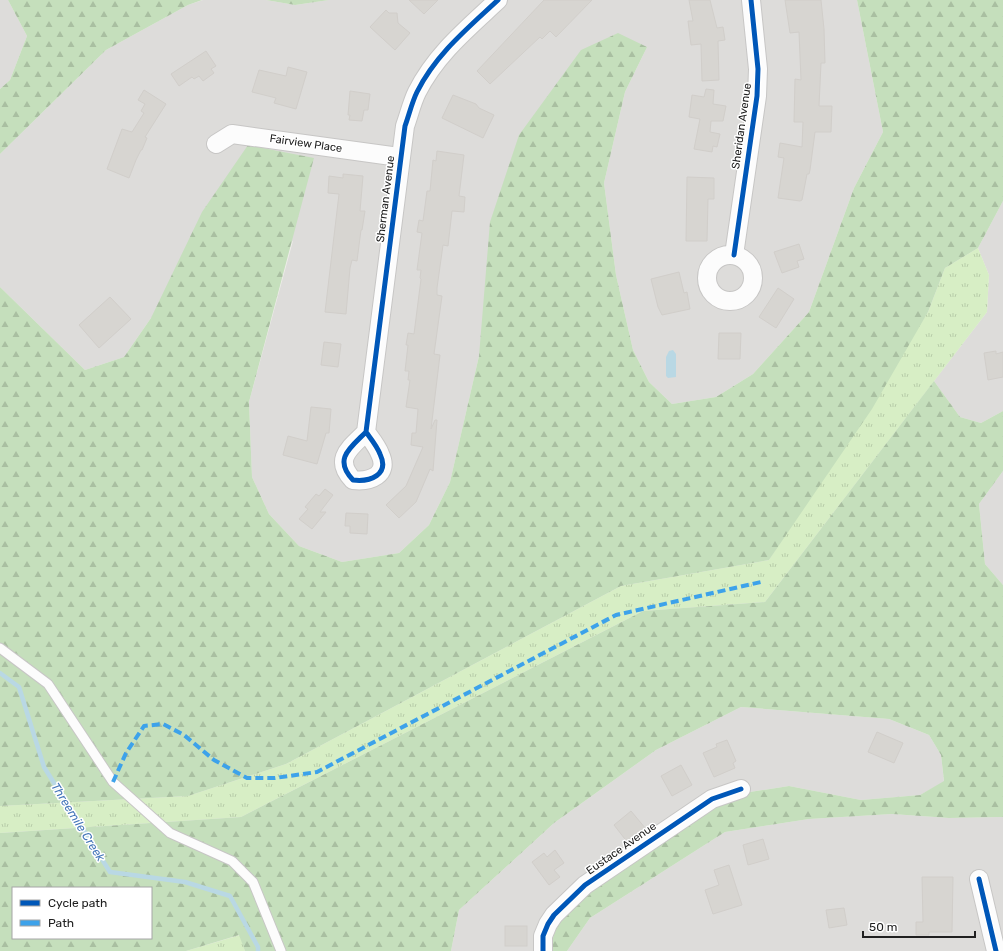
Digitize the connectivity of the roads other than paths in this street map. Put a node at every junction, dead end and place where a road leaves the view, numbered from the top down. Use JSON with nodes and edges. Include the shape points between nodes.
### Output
{"nodes":[{"id":1,"x":498,"y":0,"type":"edge"},
{"id":2,"x":751,"y":0,"type":"edge"},
{"id":3,"x":216,"y":144,"type":"dead end"},
{"id":4,"x":400,"y":158,"type":"junction"},
{"id":5,"x":734,"y":255,"type":"dead end"},
{"id":6,"x":366,"y":432,"type":"dead end"},
{"id":7,"x":0,"y":648,"type":"edge"},
{"id":8,"x":741,"y":789,"type":"dead end"},
{"id":9,"x":979,"y":878,"type":"dead end"},
{"id":10,"x":281,"y":951,"type":"edge"},
{"id":11,"x":543,"y":951,"type":"edge"},
{"id":12,"x":996,"y":951,"type":"edge"}],
"edges":[{"from":1,"to":4,"type":"street","name":"Sherman Avenue","via":[[446,48],[430,70],[417,92],[405,126]]},
{"from":2,"to":5,"type":"street","name":"Sheridan Avenue","via":[[758,69],[757,96]]},
{"from":3,"to":4,"type":"street","name":"Fairview Place","via":[[232,134]]},
{"from":4,"to":6,"type":"street","name":"Sherman Avenue"},
{"from":7,"to":10,"type":"lane","via":[[48,684],[113,782],[170,833],[232,861],[253,882]]},
{"from":8,"to":11,"type":"street","name":"Eustace Avenue","via":[[707,802],[585,885],[548,924],[543,936]]},
{"from":9,"to":12,"type":"street"}]}
